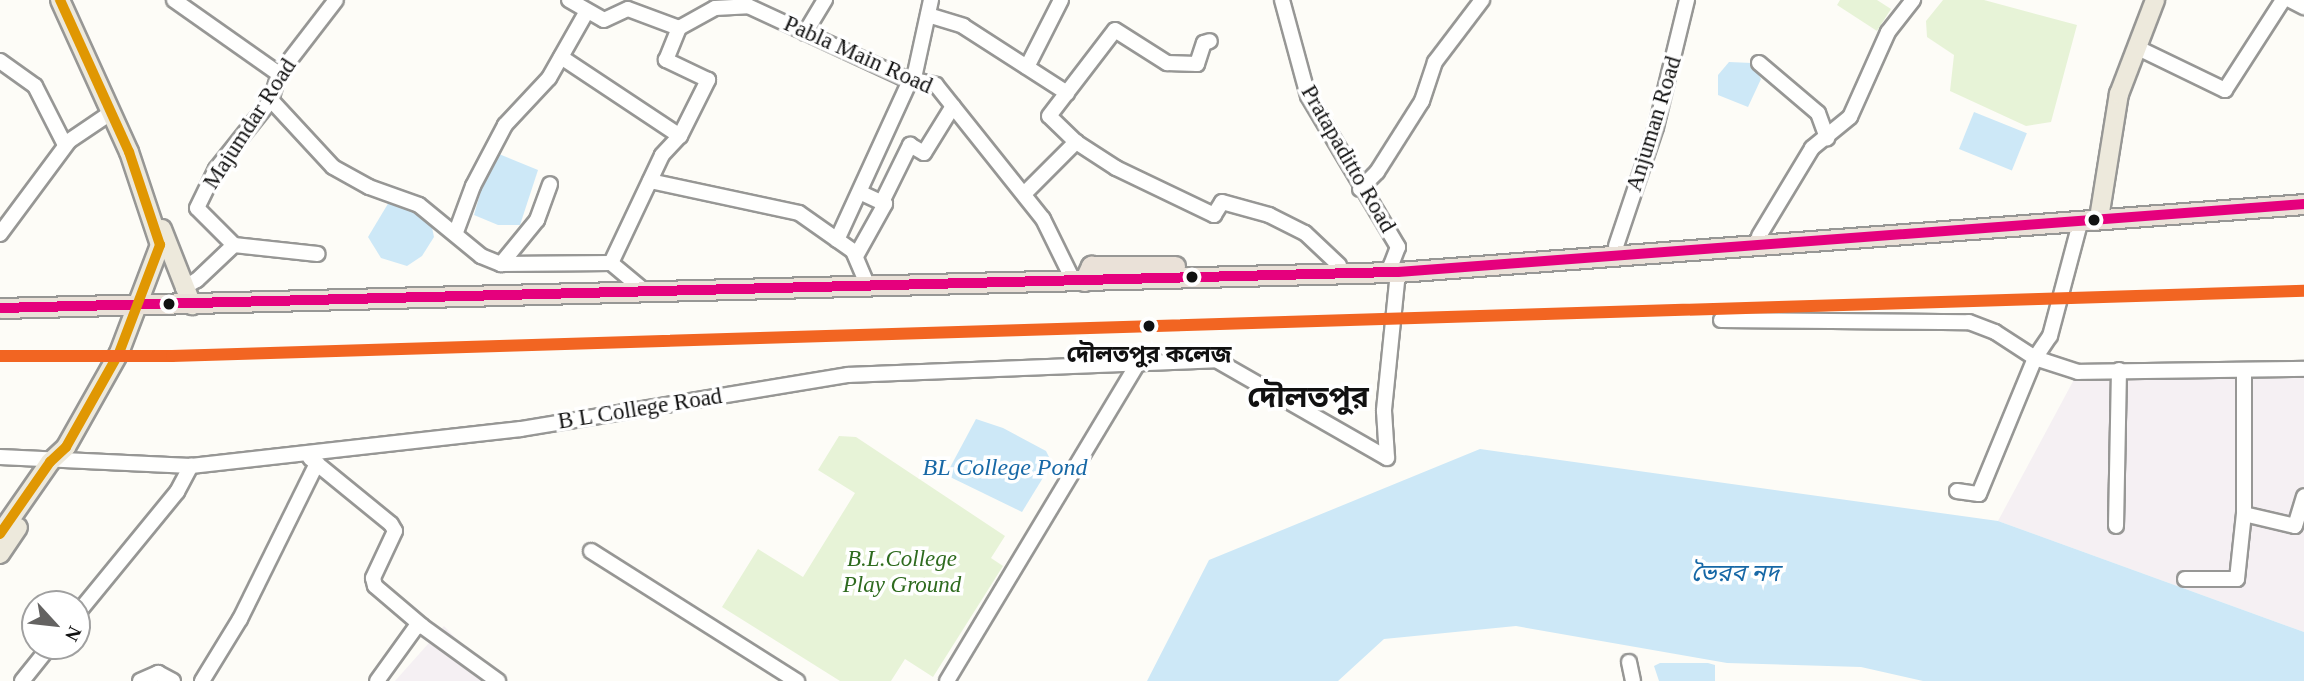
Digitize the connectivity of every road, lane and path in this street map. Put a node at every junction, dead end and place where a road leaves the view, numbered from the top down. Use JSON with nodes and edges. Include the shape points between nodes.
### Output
{"nodes":[{"id":1,"x":60,"y":0,"type":"edge"},
{"id":2,"x":67,"y":0,"type":"edge"},
{"id":3,"x":174,"y":0,"type":"edge"},
{"id":4,"x":336,"y":0,"type":"edge"},
{"id":5,"x":569,"y":0,"type":"edge"},
{"id":6,"x":624,"y":0,"type":"edge"},
{"id":7,"x":651,"y":0,"type":"edge"},
{"id":8,"x":825,"y":0,"type":"edge"},
{"id":9,"x":931,"y":0,"type":"edge"},
{"id":10,"x":1061,"y":0,"type":"edge"},
{"id":11,"x":1282,"y":0,"type":"edge"},
{"id":12,"x":1482,"y":0,"type":"edge"},
{"id":13,"x":1686,"y":0,"type":"edge"},
{"id":14,"x":1913,"y":0,"type":"edge"},
{"id":15,"x":2155,"y":0,"type":"edge"},
{"id":16,"x":2283,"y":0,"type":"edge"},
{"id":17,"x":2290,"y":0,"type":"edge"},
{"id":18,"x":749,"y":3,"type":"edge"},
{"id":19,"x":713,"y":6,"type":"edge"},
{"id":20,"x":2304,"y":7,"type":"edge"},
{"id":21,"x":587,"y":11,"type":"junction"},
{"id":22,"x":617,"y":14,"type":"junction"},
{"id":23,"x":645,"y":15,"type":"junction"},
{"id":24,"x":928,"y":15,"type":"junction"},
{"id":25,"x":679,"y":28,"type":"junction"},
{"id":26,"x":804,"y":33,"type":"junction"},
{"id":27,"x":1210,"y":41,"type":"dead end"},
{"id":28,"x":2136,"y":47,"type":"junction"},
{"id":29,"x":561,"y":57,"type":"junction"},
{"id":30,"x":0,"y":61,"type":"edge"},
{"id":31,"x":1759,"y":63,"type":"dead end"},
{"id":32,"x":1027,"y":67,"type":"junction"},
{"id":33,"x":279,"y":74,"type":"junction"},
{"id":34,"x":912,"y":78,"type":"junction"},
{"id":35,"x":1067,"y":93,"type":"junction"},
{"id":36,"x":271,"y":100,"type":"junction"},
{"id":37,"x":953,"y":106,"type":"junction"},
{"id":38,"x":112,"y":112,"type":"junction"},
{"id":39,"x":680,"y":136,"type":"junction"},
{"id":40,"x":1827,"y":138,"type":"junction"},
{"id":41,"x":1076,"y":142,"type":"junction"},
{"id":42,"x":65,"y":145,"type":"junction"},
{"id":43,"x":650,"y":181,"type":"junction"},
{"id":44,"x":550,"y":184,"type":"dead end"},
{"id":45,"x":1360,"y":189,"type":"junction"},
{"id":46,"x":861,"y":193,"type":"junction"},
{"id":47,"x":2304,"y":193,"type":"edge"},
{"id":48,"x":1024,"y":194,"type":"junction"},
{"id":49,"x":882,"y":202,"type":"junction"},
{"id":50,"x":2304,"y":204,"type":"edge"},
{"id":51,"x":2100,"y":212,"type":"junction"},
{"id":52,"x":2080,"y":223,"type":"junction"},
{"id":53,"x":456,"y":232,"type":"junction"},
{"id":54,"x":0,"y":234,"type":"edge"},
{"id":55,"x":1759,"y":236,"type":"junction"},
{"id":56,"x":837,"y":240,"type":"junction"},
{"id":57,"x":234,"y":245,"type":"junction"},
{"id":58,"x":1616,"y":246,"type":"junction"},
{"id":59,"x":318,"y":254,"type":"dead end"},
{"id":60,"x":856,"y":256,"type":"junction"},
{"id":61,"x":611,"y":263,"type":"junction"},
{"id":62,"x":501,"y":264,"type":"junction"},
{"id":63,"x":1339,"y":265,"type":"junction"},
{"id":64,"x":1395,"y":269,"type":"junction"},
{"id":65,"x":1078,"y":280,"type":"junction"},
{"id":66,"x":867,"y":284,"type":"junction"},
{"id":67,"x":183,"y":288,"type":"junction"},
{"id":68,"x":642,"y":289,"type":"junction"},
{"id":69,"x":192,"y":305,"type":"junction"},
{"id":70,"x":133,"y":306,"type":"junction"},
{"id":71,"x":0,"y":308,"type":"edge"},
{"id":72,"x":1721,"y":320,"type":"dead end"},
{"id":73,"x":2035,"y":358,"type":"junction"},
{"id":74,"x":1137,"y":365,"type":"junction"},
{"id":75,"x":2304,"y":369,"type":"edge"},
{"id":76,"x":2119,"y":370,"type":"junction"},
{"id":77,"x":2244,"y":370,"type":"junction"},
{"id":78,"x":303,"y":453,"type":"junction"},
{"id":79,"x":0,"y":457,"type":"edge"},
{"id":80,"x":60,"y":457,"type":"junction"},
{"id":81,"x":317,"y":463,"type":"junction"},
{"id":82,"x":191,"y":466,"type":"junction"},
{"id":83,"x":1957,"y":491,"type":"dead end"},
{"id":84,"x":2304,"y":496,"type":"edge"},
{"id":85,"x":2244,"y":514,"type":"junction"},
{"id":86,"x":2116,"y":526,"type":"dead end"},
{"id":87,"x":0,"y":534,"type":"edge"},
{"id":88,"x":591,"y":551,"type":"dead end"},
{"id":89,"x":0,"y":554,"type":"edge"},
{"id":90,"x":2185,"y":579,"type":"dead end"},
{"id":91,"x":91,"y":597,"type":"edge"},
{"id":92,"x":422,"y":626,"type":"junction"},
{"id":93,"x":39,"y":660,"type":"edge"},
{"id":94,"x":1629,"y":662,"type":"dead end"},
{"id":95,"x":22,"y":681,"type":"edge"},
{"id":96,"x":140,"y":681,"type":"edge"},
{"id":97,"x":173,"y":681,"type":"edge"},
{"id":98,"x":202,"y":681,"type":"edge"},
{"id":99,"x":377,"y":681,"type":"edge"},
{"id":100,"x":498,"y":681,"type":"edge"},
{"id":101,"x":797,"y":681,"type":"edge"},
{"id":102,"x":947,"y":681,"type":"edge"},
{"id":103,"x":1633,"y":681,"type":"edge"}],
"edges":[{"from":1,"to":38,"type":"main road"},
{"from":2,"to":67,"type":"main road","via":[[119,111]]},
{"from":3,"to":33,"type":"street"},
{"from":4,"to":33,"type":"street","name":"Majumdar Road"},
{"from":5,"to":21,"type":"street"},
{"from":6,"to":22,"type":"street"},
{"from":7,"to":23,"type":"street"},
{"from":8,"to":26,"type":"street"},
{"from":9,"to":24,"type":"street"},
{"from":10,"to":32,"type":"street"},
{"from":11,"to":45,"type":"street","name":"Pratapaditto Road","via":[[1308,96]]},
{"from":12,"to":45,"type":"street","via":[[1435,62],[1422,101],[1377,172]]},
{"from":13,"to":58,"type":"street","name":"Anjuman Road","via":[[1656,127]]},
{"from":14,"to":40,"type":"street","via":[[1888,32],[1850,117]]},
{"from":15,"to":28,"type":"main road"},
{"from":16,"to":28,"type":"street","via":[[2225,90]]},
{"from":17,"to":20,"type":"street"},
{"from":18,"to":19,"type":"street","name":"Pabla Main Road"},
{"from":18,"to":26,"type":"street","name":"Pabla Main Road"},
{"from":19,"to":25,"type":"street","name":"Pabla Main Road"},
{"from":21,"to":22,"type":"street","via":[[604,20]]},
{"from":21,"to":29,"type":"street"},
{"from":22,"to":23,"type":"street","via":[[628,9]]},
{"from":23,"to":25,"type":"street"},
{"from":24,"to":32,"type":"street","via":[[963,26]]},
{"from":24,"to":34,"type":"street"},
{"from":25,"to":39,"type":"street","via":[[666,60],[708,80]]},
{"from":26,"to":34,"type":"street","name":"Pabla Main Road"},
{"from":27,"to":35,"type":"street","via":[[1204,43],[1197,64],[1167,63],[1115,30]]},
{"from":28,"to":51,"type":"main road","via":[[2119,94]]},
{"from":29,"to":39,"type":"street"},
{"from":29,"to":53,"type":"street","via":[[550,78],[505,125],[473,186]]},
{"from":30,"to":42,"type":"street","via":[[35,86]]},
{"from":31,"to":40,"type":"street","via":[[1818,113]]},
{"from":32,"to":35,"type":"street"},
{"from":33,"to":36,"type":"street","name":"Majumdar Road"},
{"from":34,"to":37,"type":"street","name":"Pabla Main Road","via":[[936,85]]},
{"from":34,"to":46,"type":"street"},
{"from":35,"to":41,"type":"street","via":[[1049,117]]},
{"from":36,"to":53,"type":"street","via":[[333,167],[369,187],[419,205]]},
{"from":36,"to":57,"type":"street","name":"Majumdar Road","via":[[216,169],[197,208]]},
{"from":37,"to":48,"type":"street","name":"Pabla Main Road"},
{"from":37,"to":49,"type":"street","via":[[924,153],[910,145]]},
{"from":38,"to":42,"type":"street"},
{"from":38,"to":70,"type":"main road","via":[[160,240]]},
{"from":39,"to":43,"type":"street","via":[[662,155]]},
{"from":40,"to":55,"type":"street","via":[[1802,162]]},
{"from":41,"to":48,"type":"street"},
{"from":41,"to":63,"type":"street","via":[[1116,168],[1214,215],[1222,202],[1269,215],[1305,233]]},
{"from":42,"to":54,"type":"street"},
{"from":43,"to":56,"type":"street","via":[[799,213]]},
{"from":43,"to":61,"type":"street"},
{"from":44,"to":62,"type":"street","via":[[537,220]]},
{"from":45,"to":64,"type":"street","name":"Pratapaditto Road","via":[[1398,247]]},
{"from":46,"to":49,"type":"street"},
{"from":46,"to":56,"type":"street"},
{"from":47,"to":51,"type":"highway"},
{"from":48,"to":65,"type":"street","name":"Pabla Main Road"},
{"from":49,"to":60,"type":"street"},
{"from":50,"to":52,"type":"highway"},
{"from":51,"to":55,"type":"highway"},
{"from":52,"to":64,"type":"highway"},
{"from":52,"to":73,"type":"street","via":[[2050,335]]},
{"from":53,"to":62,"type":"street","via":[[481,257]]},
{"from":55,"to":58,"type":"highway"},
{"from":56,"to":60,"type":"street"},
{"from":57,"to":59,"type":"street"},
{"from":57,"to":67,"type":"street","via":[[197,281]]},
{"from":58,"to":64,"type":"highway"},
{"from":60,"to":66,"type":"street"},
{"from":61,"to":62,"type":"street"},
{"from":61,"to":68,"type":"street"},
{"from":63,"to":64,"type":"highway"},
{"from":63,"to":65,"type":"highway","via":[[1091,266]]},
{"from":64,"to":65,"type":"highway"},
{"from":64,"to":74,"type":"street","name":"B L College Road","via":[[1384,411],[1387,458],[1216,360]]},
{"from":65,"to":66,"type":"highway"},
{"from":66,"to":68,"type":"highway"},
{"from":67,"to":69,"type":"main road"},
{"from":68,"to":69,"type":"highway","via":[[436,300]]},
{"from":69,"to":70,"type":"highway"},
{"from":70,"to":71,"type":"highway"},
{"from":70,"to":80,"type":"main road","via":[[119,353]]},
{"from":72,"to":73,"type":"street","via":[[1969,322],[1995,332]]},
{"from":73,"to":76,"type":"street","via":[[2078,372]]},
{"from":73,"to":83,"type":"street","via":[[1979,494]]},
{"from":74,"to":78,"type":"street","name":"B L College Road","via":[[848,375],[521,429]]},
{"from":74,"to":102,"type":"street"},
{"from":75,"to":77,"type":"street"},
{"from":76,"to":77,"type":"street"},
{"from":76,"to":86,"type":"street"},
{"from":77,"to":85,"type":"street"},
{"from":78,"to":81,"type":"street"},
{"from":78,"to":82,"type":"street","name":"B L College Road"},
{"from":79,"to":80,"type":"street","name":"B L College Road"},
{"from":80,"to":82,"type":"street","name":"B L College Road"},
{"from":80,"to":87,"type":"main road"},
{"from":80,"to":89,"type":"main road"},
{"from":81,"to":92,"type":"street","via":[[391,524],[395,531],[373,578],[375,586]]},
{"from":81,"to":98,"type":"street","via":[[240,620]]},
{"from":82,"to":91,"type":"street","via":[[177,492]]},
{"from":84,"to":85,"type":"street","via":[[2295,526]]},
{"from":85,"to":90,"type":"street","via":[[2237,579]]},
{"from":88,"to":101,"type":"street"},
{"from":92,"to":99,"type":"street","via":[[416,627]]},
{"from":92,"to":100,"type":"street"},
{"from":93,"to":95,"type":"street"},
{"from":94,"to":103,"type":"street"},
{"from":96,"to":97,"type":"street","via":[[158,673]]}]}
